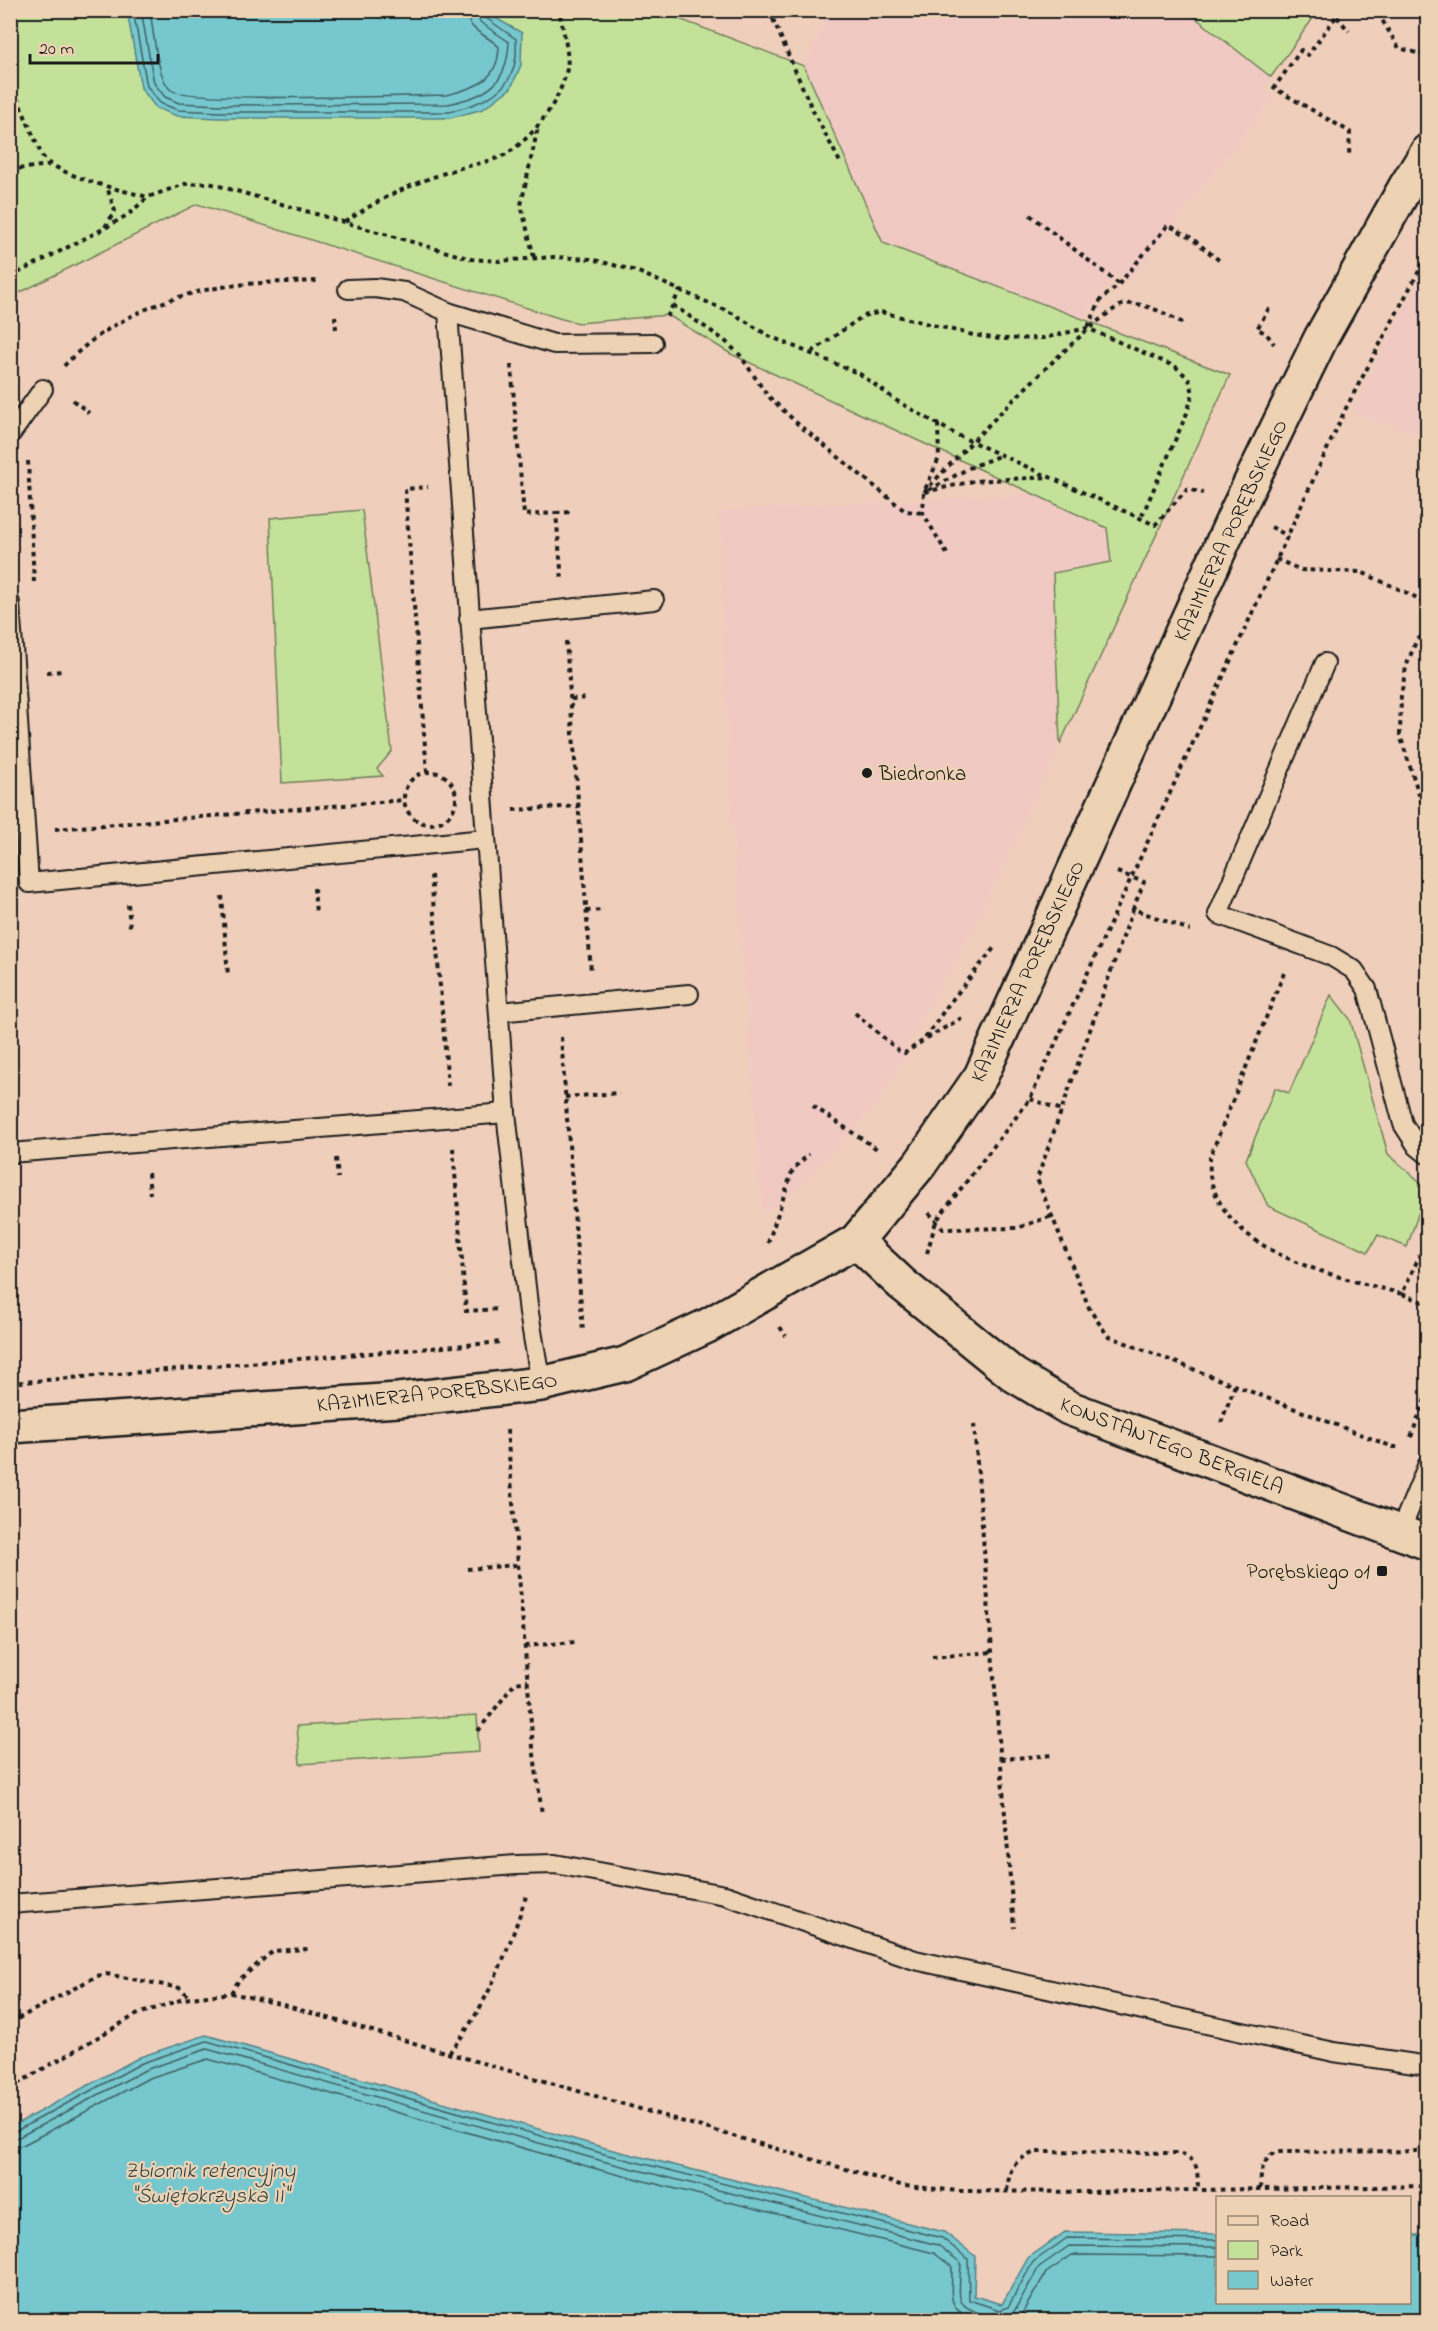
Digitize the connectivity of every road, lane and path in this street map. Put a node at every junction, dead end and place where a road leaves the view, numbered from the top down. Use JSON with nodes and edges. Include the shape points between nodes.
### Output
{"nodes":[{"id":1,"x":559,"y":10,"type":"edge"},
{"id":2,"x":775,"y":10,"type":"edge"},
{"id":3,"x":1331,"y":10,"type":"edge"},
{"id":4,"x":1341,"y":10,"type":"edge"},
{"id":5,"x":1369,"y":10,"type":"edge"},
{"id":6,"x":1336,"y":16,"type":"junction"},
{"id":7,"x":1349,"y":31,"type":"dead end"},
{"id":8,"x":1428,"y":56,"type":"edge"},
{"id":9,"x":10,"y":81,"type":"edge"},
{"id":10,"x":539,"y":122,"type":"junction"},
{"id":11,"x":1428,"y":151,"type":"edge"},
{"id":12,"x":1349,"y":155,"type":"dead end"},
{"id":13,"x":840,"y":162,"type":"dead end"},
{"id":14,"x":49,"y":165,"type":"junction"},
{"id":15,"x":10,"y":170,"type":"edge"},
{"id":16,"x":107,"y":187,"type":"junction"},
{"id":17,"x":148,"y":197,"type":"junction"},
{"id":18,"x":1030,"y":215,"type":"dead end"},
{"id":19,"x":344,"y":222,"type":"junction"},
{"id":20,"x":105,"y":228,"type":"junction"},
{"id":21,"x":1428,"y":254,"type":"edge"},
{"id":22,"x":534,"y":257,"type":"junction"},
{"id":23,"x":1220,"y":261,"type":"dead end"},
{"id":24,"x":10,"y":277,"type":"edge"},
{"id":25,"x":321,"y":281,"type":"dead end"},
{"id":26,"x":1119,"y":284,"type":"junction"},
{"id":27,"x":348,"y":289,"type":"dead end"},
{"id":28,"x":673,"y":305,"type":"dead end"},
{"id":29,"x":448,"y":312,"type":"junction"},
{"id":30,"x":1185,"y":324,"type":"dead end"},
{"id":31,"x":1088,"y":328,"type":"junction"},
{"id":32,"x":508,"y":332,"type":"junction"},
{"id":33,"x":653,"y":343,"type":"dead end"},
{"id":34,"x":812,"y":353,"type":"junction"},
{"id":35,"x":47,"y":385,"type":"junction"},
{"id":36,"x":89,"y":413,"type":"dead end"},
{"id":37,"x":938,"y":424,"type":"junction"},
{"id":38,"x":10,"y":435,"type":"edge"},
{"id":39,"x":972,"y":442,"type":"junction"},
{"id":40,"x":32,"y":453,"type":"dead end"},
{"id":41,"x":1001,"y":455,"type":"junction"},
{"id":42,"x":1049,"y":477,"type":"junction"},
{"id":43,"x":434,"y":486,"type":"dead end"},
{"id":44,"x":924,"y":492,"type":"junction"},
{"id":45,"x":1205,"y":494,"type":"dead end"},
{"id":46,"x":571,"y":512,"type":"dead end"},
{"id":47,"x":556,"y":513,"type":"junction"},
{"id":48,"x":923,"y":513,"type":"junction"},
{"id":49,"x":1140,"y":519,"type":"junction"},
{"id":50,"x":947,"y":554,"type":"dead end"},
{"id":51,"x":1276,"y":559,"type":"junction"},
{"id":52,"x":35,"y":591,"type":"dead end"},
{"id":53,"x":654,"y":600,"type":"dead end"},
{"id":54,"x":10,"y":603,"type":"edge"},
{"id":55,"x":1428,"y":606,"type":"edge"},
{"id":56,"x":564,"y":610,"type":"junction"},
{"id":57,"x":469,"y":619,"type":"junction"},
{"id":58,"x":1428,"y":631,"type":"edge"},
{"id":59,"x":1325,"y":663,"type":"dead end"},
{"id":60,"x":64,"y":671,"type":"dead end"},
{"id":61,"x":40,"y":673,"type":"dead end"},
{"id":62,"x":587,"y":698,"type":"dead end"},
{"id":63,"x":570,"y":699,"type":"junction"},
{"id":64,"x":428,"y":772,"type":"junction"},
{"id":65,"x":404,"y":800,"type":"junction"},
{"id":66,"x":1428,"y":823,"type":"edge"},
{"id":67,"x":50,"y":830,"type":"dead end"},
{"id":68,"x":485,"y":839,"type":"junction"},
{"id":69,"x":1080,"y":857,"type":"junction"},
{"id":70,"x":1130,"y":877,"type":"junction"},
{"id":71,"x":314,"y":888,"type":"dead end"},
{"id":72,"x":222,"y":895,"type":"dead end"},
{"id":73,"x":128,"y":903,"type":"dead end"},
{"id":74,"x":1133,"y":909,"type":"junction"},
{"id":75,"x":604,"y":910,"type":"dead end"},
{"id":76,"x":586,"y":911,"type":"junction"},
{"id":77,"x":316,"y":913,"type":"dead end"},
{"id":78,"x":1171,"y":922,"type":"dead end"},
{"id":79,"x":130,"y":927,"type":"dead end"},
{"id":80,"x":996,"y":944,"type":"dead end"},
{"id":81,"x":1296,"y":944,"type":"junction"},
{"id":82,"x":591,"y":973,"type":"dead end"},
{"id":83,"x":228,"y":976,"type":"dead end"},
{"id":84,"x":689,"y":994,"type":"dead end"},
{"id":85,"x":559,"y":1006,"type":"junction"},
{"id":86,"x":499,"y":1012,"type":"junction"},
{"id":87,"x":855,"y":1013,"type":"dead end"},
{"id":88,"x":970,"y":1014,"type":"dead end"},
{"id":89,"x":924,"y":1040,"type":"junction"},
{"id":90,"x":619,"y":1093,"type":"dead end"},
{"id":91,"x":565,"y":1097,"type":"junction"},
{"id":92,"x":1030,"y":1099,"type":"junction"},
{"id":93,"x":813,"y":1106,"type":"dead end"},
{"id":94,"x":1062,"y":1110,"type":"junction"},
{"id":95,"x":506,"y":1113,"type":"junction"},
{"id":96,"x":877,"y":1148,"type":"dead end"},
{"id":97,"x":10,"y":1153,"type":"edge"},
{"id":98,"x":809,"y":1154,"type":"dead end"},
{"id":99,"x":1428,"y":1155,"type":"edge"},
{"id":100,"x":336,"y":1158,"type":"dead end"},
{"id":101,"x":148,"y":1173,"type":"dead end"},
{"id":102,"x":338,"y":1179,"type":"dead end"},
{"id":103,"x":150,"y":1194,"type":"dead end"},
{"id":104,"x":1052,"y":1216,"type":"junction"},
{"id":105,"x":936,"y":1221,"type":"junction"},
{"id":106,"x":1428,"y":1237,"type":"edge"},
{"id":107,"x":856,"y":1241,"type":"junction"},
{"id":108,"x":759,"y":1248,"type":"dead end"},
{"id":109,"x":926,"y":1258,"type":"dead end"},
{"id":110,"x":1402,"y":1294,"type":"junction"},
{"id":111,"x":1428,"y":1304,"type":"edge"},
{"id":112,"x":583,"y":1332,"type":"junction"},
{"id":113,"x":593,"y":1332,"type":"dead end"},
{"id":114,"x":534,"y":1339,"type":"junction"},
{"id":115,"x":10,"y":1383,"type":"edge"},
{"id":116,"x":540,"y":1384,"type":"junction"},
{"id":117,"x":1234,"y":1385,"type":"junction"},
{"id":118,"x":1428,"y":1391,"type":"edge"},
{"id":119,"x":1228,"y":1404,"type":"dead end"},
{"id":120,"x":974,"y":1424,"type":"dead end"},
{"id":121,"x":10,"y":1426,"type":"edge"},
{"id":122,"x":507,"y":1430,"type":"dead end"},
{"id":123,"x":1428,"y":1464,"type":"edge"},
{"id":124,"x":1414,"y":1538,"type":"edge"},
{"id":125,"x":518,"y":1565,"type":"junction"},
{"id":126,"x":467,"y":1569,"type":"dead end"},
{"id":127,"x":576,"y":1642,"type":"dead end"},
{"id":128,"x":525,"y":1646,"type":"junction"},
{"id":129,"x":992,"y":1652,"type":"junction"},
{"id":130,"x":932,"y":1657,"type":"dead end"},
{"id":131,"x":528,"y":1681,"type":"junction"},
{"id":132,"x":478,"y":1731,"type":"dead end"},
{"id":133,"x":1054,"y":1755,"type":"dead end"},
{"id":134,"x":1000,"y":1759,"type":"junction"},
{"id":135,"x":542,"y":1814,"type":"dead end"},
{"id":136,"x":536,"y":1864,"type":"junction"},
{"id":137,"x":10,"y":1904,"type":"edge"},
{"id":138,"x":1014,"y":1928,"type":"dead end"},
{"id":139,"x":309,"y":1949,"type":"dead end"},
{"id":140,"x":231,"y":1993,"type":"junction"},
{"id":141,"x":190,"y":1998,"type":"junction"},
{"id":142,"x":10,"y":2023,"type":"edge"},
{"id":143,"x":448,"y":2053,"type":"junction"},
{"id":144,"x":1428,"y":2066,"type":"edge"},
{"id":145,"x":10,"y":2088,"type":"edge"},
{"id":146,"x":1428,"y":2151,"type":"edge"},
{"id":147,"x":1428,"y":2186,"type":"edge"},
{"id":148,"x":1260,"y":2189,"type":"junction"},
{"id":149,"x":1198,"y":2190,"type":"junction"},
{"id":150,"x":1007,"y":2191,"type":"junction"}],
"edges":[{"from":1,"to":10,"type":"path","via":[[568,68],[554,103]]},
{"from":2,"to":13,"type":"path","via":[[773,19]]},
{"from":3,"to":6,"type":"path"},
{"from":4,"to":6,"type":"path"},
{"from":5,"to":8,"type":"path","via":[[1379,15],[1399,48]]},
{"from":6,"to":7,"type":"path"},
{"from":6,"to":12,"type":"path","via":[[1308,55],[1301,50],[1274,88],[1350,132]]},
{"from":9,"to":14,"type":"path"},
{"from":10,"to":19,"type":"path","via":[[531,134],[506,154],[397,191]]},
{"from":10,"to":22,"type":"path","via":[[521,205]]},
{"from":11,"to":69,"type":"street","name":"KAZIMIERZA PORĘBSKIEGO","via":[[1321,338],[1237,511]]},
{"from":14,"to":15,"type":"path"},
{"from":14,"to":16,"type":"path"},
{"from":16,"to":17,"type":"path"},
{"from":16,"to":20,"type":"path","via":[[115,211]]},
{"from":17,"to":19,"type":"path","via":[[185,184],[209,183]]},
{"from":17,"to":20,"type":"path"},
{"from":18,"to":26,"type":"path"},
{"from":19,"to":22,"type":"path","via":[[471,259]]},
{"from":20,"to":24,"type":"path"},
{"from":21,"to":51,"type":"path","via":[[1346,408]]},
{"from":22,"to":34,"type":"path","via":[[591,259],[636,271]]},
{"from":23,"to":26,"type":"path","via":[[1168,225]]},
{"from":25,"to":35,"type":"path","via":[[236,285],[145,310],[107,331],[73,357]]},
{"from":26,"to":31,"type":"path","via":[[1102,297]]},
{"from":27,"to":29,"type":"lane","via":[[404,292]]},
{"from":28,"to":48,"type":"path","via":[[740,355],[767,395],[799,425],[905,511]]},
{"from":29,"to":32,"type":"lane"},
{"from":29,"to":57,"type":"lane"},
{"from":30,"to":31,"type":"path","via":[[1150,307],[1125,304]]},
{"from":31,"to":34,"type":"path","via":[[1044,338],[1000,339],[881,312],[863,316]]},
{"from":31,"to":39,"type":"path"},
{"from":31,"to":49,"type":"path","via":[[1176,367],[1189,379],[1193,393]]},
{"from":32,"to":33,"type":"lane","via":[[554,344]]},
{"from":32,"to":47,"type":"path","via":[[524,515]]},
{"from":34,"to":37,"type":"path","via":[[860,374]]},
{"from":35,"to":36,"type":"path"},
{"from":35,"to":38,"type":"lane"},
{"from":37,"to":39,"type":"path"},
{"from":37,"to":44,"type":"path","via":[[939,458]]},
{"from":39,"to":41,"type":"path"},
{"from":39,"to":44,"type":"path"},
{"from":40,"to":52,"type":"path","via":[[27,462]]},
{"from":41,"to":42,"type":"path"},
{"from":41,"to":44,"type":"path"},
{"from":42,"to":44,"type":"path","via":[[974,481]]},
{"from":42,"to":49,"type":"path"},
{"from":43,"to":64,"type":"path","via":[[405,489]]},
{"from":44,"to":48,"type":"path"},
{"from":45,"to":49,"type":"path","via":[[1186,489],[1155,525]]},
{"from":46,"to":47,"type":"path"},
{"from":47,"to":56,"type":"path"},
{"from":48,"to":50,"type":"path"},
{"from":51,"to":55,"type":"path","via":[[1301,570],[1361,572]]},
{"from":51,"to":70,"type":"path"},
{"from":53,"to":56,"type":"lane"},
{"from":54,"to":68,"type":"lane","via":[[29,883]]},
{"from":56,"to":57,"type":"lane"},
{"from":56,"to":63,"type":"path"},
{"from":57,"to":68,"type":"lane"},
{"from":58,"to":66,"type":"path","via":[[1416,641],[1406,667],[1400,735]]},
{"from":59,"to":81,"type":"lane","via":[[1218,914]]},
{"from":60,"to":61,"type":"path"},
{"from":62,"to":63,"type":"path"},
{"from":63,"to":76,"type":"path"},
{"from":64,"to":65,"type":"path","via":[[413,777]]},
{"from":64,"to":65,"type":"path","via":[[439,773],[453,784],[456,802],[447,818],[432,824],[416,820]]},
{"from":65,"to":67,"type":"path"},
{"from":68,"to":86,"type":"lane"},
{"from":69,"to":70,"type":"path"},
{"from":69,"to":107,"type":"street","name":"KAZIMIERZA PORĘBSKIEGO","via":[[981,1076],[920,1164]]},
{"from":70,"to":74,"type":"path","via":[[1144,882]]},
{"from":70,"to":92,"type":"path"},
{"from":71,"to":77,"type":"path"},
{"from":72,"to":83,"type":"path"},
{"from":73,"to":79,"type":"path"},
{"from":74,"to":78,"type":"path"},
{"from":74,"to":94,"type":"path"},
{"from":75,"to":76,"type":"path"},
{"from":76,"to":82,"type":"path"},
{"from":80,"to":89,"type":"path"},
{"from":81,"to":99,"type":"lane","via":[[1331,956],[1354,970],[1367,989],[1403,1124]]},
{"from":81,"to":110,"type":"path","via":[[1210,1157],[1211,1180],[1223,1206],[1242,1232],[1271,1251]]},
{"from":84,"to":85,"type":"lane"},
{"from":85,"to":86,"type":"lane"},
{"from":85,"to":91,"type":"path"},
{"from":86,"to":95,"type":"lane"},
{"from":87,"to":89,"type":"path","via":[[898,1051],[904,1053]]},
{"from":88,"to":89,"type":"path"},
{"from":90,"to":91,"type":"path"},
{"from":91,"to":112,"type":"path"},
{"from":92,"to":94,"type":"path"},
{"from":92,"to":105,"type":"path"},
{"from":93,"to":96,"type":"path"},
{"from":94,"to":104,"type":"path","via":[[1037,1179]]},
{"from":95,"to":97,"type":"lane"},
{"from":95,"to":114,"type":"lane"},
{"from":98,"to":108,"type":"path","via":[[793,1169],[770,1242]]},
{"from":100,"to":102,"type":"path"},
{"from":101,"to":103,"type":"path"},
{"from":104,"to":105,"type":"path","via":[[1017,1228],[943,1229]]},
{"from":104,"to":117,"type":"path","via":[[1090,1311],[1108,1336]]},
{"from":105,"to":109,"type":"path"},
{"from":106,"to":110,"type":"path"},
{"from":107,"to":116,"type":"street","name":"KAZIMIERZA PORĘBSKIEGO","via":[[707,1326],[626,1364]]},
{"from":107,"to":124,"type":"street","name":"KONSTANTEGO BERGIELA","via":[[902,1284],[1014,1375],[1069,1408]]},
{"from":110,"to":111,"type":"path"},
{"from":112,"to":113,"type":"path"},
{"from":112,"to":114,"type":"path"},
{"from":114,"to":115,"type":"path"},
{"from":114,"to":116,"type":"lane"},
{"from":116,"to":121,"type":"street","name":"KAZIMIERZA PORĘBSKIEGO","via":[[398,1400]]},
{"from":117,"to":118,"type":"path","via":[[1393,1447],[1408,1446]]},
{"from":117,"to":119,"type":"path"},
{"from":120,"to":129,"type":"path"},
{"from":122,"to":125,"type":"path"},
{"from":123,"to":124,"type":"lane"},
{"from":125,"to":126,"type":"path"},
{"from":125,"to":128,"type":"path"},
{"from":127,"to":128,"type":"path"},
{"from":128,"to":131,"type":"path"},
{"from":129,"to":130,"type":"path"},
{"from":129,"to":134,"type":"path"},
{"from":131,"to":132,"type":"path","via":[[515,1683]]},
{"from":131,"to":135,"type":"path"},
{"from":133,"to":134,"type":"path"},
{"from":134,"to":138,"type":"path"},
{"from":136,"to":137,"type":"lane"},
{"from":136,"to":143,"type":"path","via":[[483,2005]]},
{"from":136,"to":144,"type":"lane","via":[[555,1864],[725,1895],[915,1960],[1334,2052]]},
{"from":139,"to":140,"type":"path","via":[[273,1951],[239,1980]]},
{"from":140,"to":141,"type":"path"},
{"from":140,"to":143,"type":"path"},
{"from":141,"to":142,"type":"path","via":[[180,1988],[106,1974]]},
{"from":141,"to":145,"type":"path","via":[[136,2015]]},
{"from":143,"to":150,"type":"path","via":[[904,2186]]},
{"from":146,"to":148,"type":"path","via":[[1275,2152],[1262,2166]]},
{"from":147,"to":148,"type":"path"},
{"from":148,"to":149,"type":"path"},
{"from":149,"to":150,"type":"path"},
{"from":149,"to":150,"type":"path","via":[[1197,2166],[1190,2157],[1179,2153],[1035,2152],[1018,2160],[1010,2171]]}]}
